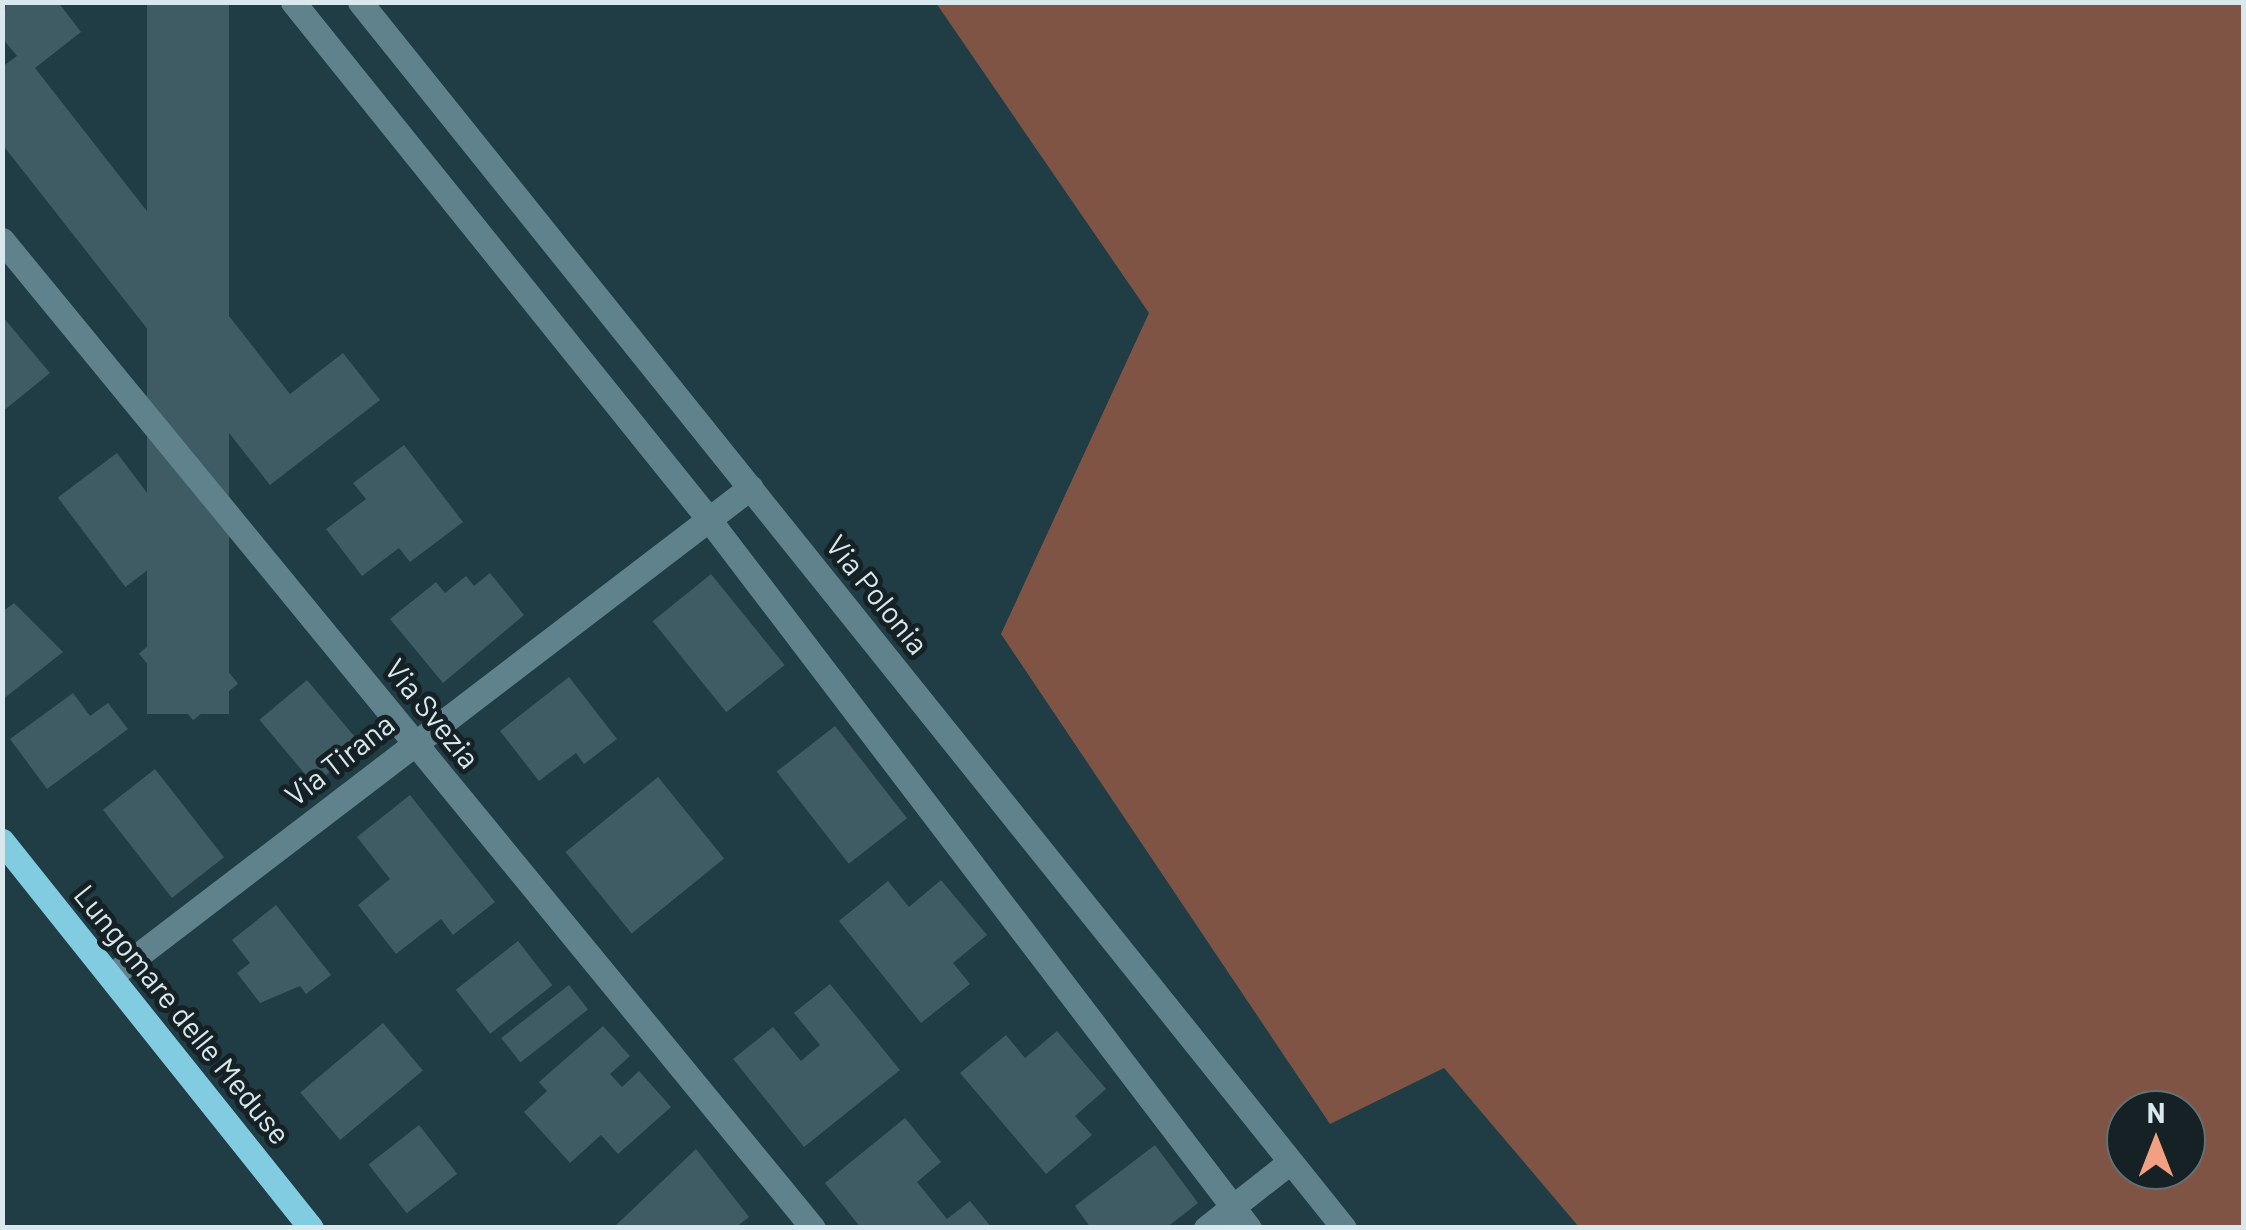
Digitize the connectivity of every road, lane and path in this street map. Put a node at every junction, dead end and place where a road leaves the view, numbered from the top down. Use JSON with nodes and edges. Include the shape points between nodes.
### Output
{"nodes":[{"id":1,"x":294,"y":2,"type":"edge"},
{"id":2,"x":360,"y":2,"type":"edge"},
{"id":3,"x":2,"y":240,"type":"edge"},
{"id":4,"x":751,"y":487,"type":"junction"},
{"id":5,"x":707,"y":516,"type":"junction"},
{"id":6,"x":415,"y":742,"type":"junction"},
{"id":7,"x":2,"y":841,"type":"edge"},
{"id":8,"x":111,"y":976,"type":"junction"},
{"id":9,"x":1290,"y":1162,"type":"junction"},
{"id":10,"x":1232,"y":1207,"type":"junction"},
{"id":11,"x":312,"y":1228,"type":"edge"},
{"id":12,"x":813,"y":1228,"type":"edge"},
{"id":13,"x":1206,"y":1228,"type":"edge"},
{"id":14,"x":1249,"y":1228,"type":"edge"},
{"id":15,"x":1344,"y":1228,"type":"edge"}],
"edges":[{"from":1,"to":5,"type":"street"},
{"from":2,"to":4,"type":"street","name":"Via Polonia"},
{"from":3,"to":6,"type":"street","name":"Via Svezia"},
{"from":4,"to":5,"type":"street","name":"Via Tirana"},
{"from":4,"to":9,"type":"street","name":"Via Polonia"},
{"from":5,"to":6,"type":"street","name":"Via Tirana"},
{"from":5,"to":10,"type":"street"},
{"from":6,"to":8,"type":"street","name":"Via Tirana"},
{"from":6,"to":12,"type":"street","name":"Via Svezia"},
{"from":7,"to":8,"type":"main road","name":"Lungomare delle Meduse"},
{"from":8,"to":11,"type":"main road","name":"Lungomare delle Meduse"},
{"from":9,"to":10,"type":"street"},
{"from":9,"to":15,"type":"street","name":"Via Polonia"},
{"from":10,"to":13,"type":"street"},
{"from":10,"to":14,"type":"street"}]}
